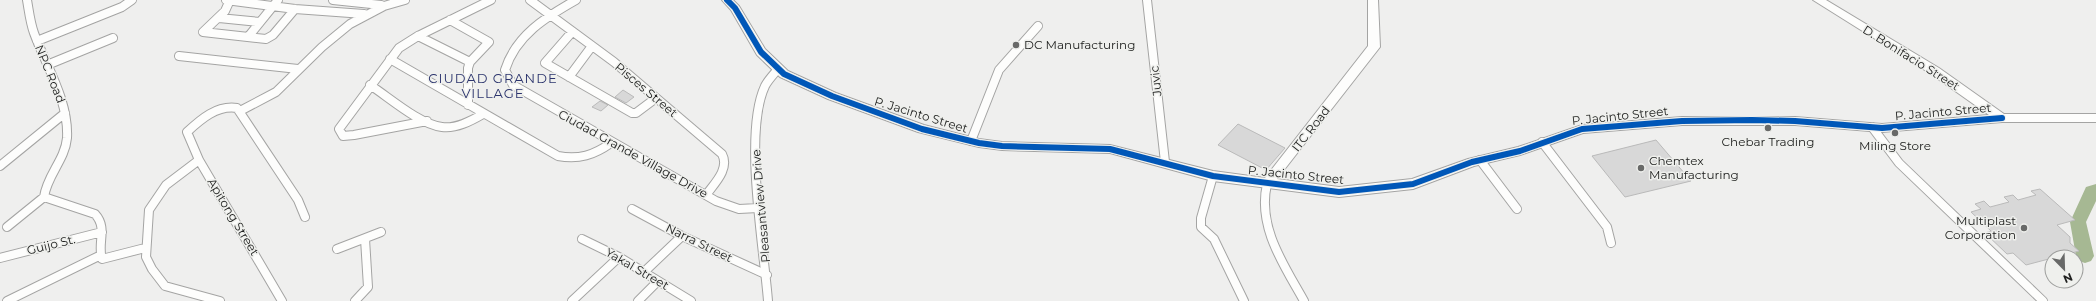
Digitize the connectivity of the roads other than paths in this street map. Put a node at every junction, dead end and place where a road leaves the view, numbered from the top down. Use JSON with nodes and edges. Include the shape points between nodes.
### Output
{"nodes":[{"id":1,"x":27,"y":0,"type":"edge"},
{"id":2,"x":132,"y":0,"type":"edge"},
{"id":3,"x":229,"y":0,"type":"edge"},
{"id":4,"x":278,"y":0,"type":"edge"},
{"id":5,"x":332,"y":0,"type":"edge"},
{"id":6,"x":405,"y":0,"type":"edge"},
{"id":7,"x":491,"y":0,"type":"edge"},
{"id":8,"x":530,"y":0,"type":"edge"},
{"id":9,"x":576,"y":0,"type":"edge"},
{"id":10,"x":727,"y":0,"type":"edge"},
{"id":11,"x":1147,"y":0,"type":"edge"},
{"id":12,"x":1373,"y":0,"type":"edge"},
{"id":13,"x":1818,"y":0,"type":"edge"},
{"id":14,"x":384,"y":5,"type":"junction"},
{"id":15,"x":273,"y":6,"type":"junction"},
{"id":16,"x":294,"y":9,"type":"junction"},
{"id":17,"x":364,"y":14,"type":"junction"},
{"id":18,"x":551,"y":15,"type":"junction"},
{"id":19,"x":219,"y":18,"type":"junction"},
{"id":20,"x":450,"y":20,"type":"junction"},
{"id":21,"x":260,"y":22,"type":"junction"},
{"id":22,"x":1038,"y":26,"type":"dead end"},
{"id":23,"x":572,"y":32,"type":"junction"},
{"id":24,"x":248,"y":36,"type":"junction"},
{"id":25,"x":418,"y":36,"type":"junction"},
{"id":26,"x":113,"y":38,"type":"dead end"},
{"id":27,"x":37,"y":41,"type":"junction"},
{"id":28,"x":592,"y":46,"type":"junction"},
{"id":29,"x":179,"y":56,"type":"dead end"},
{"id":30,"x":390,"y":59,"type":"junction"},
{"id":31,"x":470,"y":62,"type":"junction"},
{"id":32,"x":47,"y":65,"type":"junction"},
{"id":33,"x":298,"y":69,"type":"junction"},
{"id":34,"x":778,"y":69,"type":"junction"},
{"id":35,"x":569,"y":77,"type":"junction"},
{"id":36,"x":370,"y":85,"type":"junction"},
{"id":37,"x":656,"y":98,"type":"junction"},
{"id":38,"x":468,"y":105,"type":"junction"},
{"id":39,"x":240,"y":111,"type":"junction"},
{"id":40,"x":65,"y":113,"type":"junction"},
{"id":41,"x":483,"y":114,"type":"junction"},
{"id":42,"x":2002,"y":118,"type":"junction"},
{"id":43,"x":2096,"y":118,"type":"edge"},
{"id":44,"x":427,"y":121,"type":"junction"},
{"id":45,"x":1872,"y":127,"type":"junction"},
{"id":46,"x":971,"y":141,"type":"junction"},
{"id":47,"x":1542,"y":142,"type":"junction"},
{"id":48,"x":612,"y":143,"type":"junction"},
{"id":49,"x":199,"y":160,"type":"junction"},
{"id":50,"x":1480,"y":160,"type":"junction"},
{"id":51,"x":1165,"y":162,"type":"junction"},
{"id":52,"x":0,"y":166,"type":"edge"},
{"id":53,"x":1213,"y":176,"type":"junction"},
{"id":54,"x":1267,"y":184,"type":"junction"},
{"id":55,"x":706,"y":195,"type":"junction"},
{"id":56,"x":44,"y":197,"type":"junction"},
{"id":57,"x":758,"y":208,"type":"junction"},
{"id":58,"x":632,"y":209,"type":"dead end"},
{"id":59,"x":1517,"y":209,"type":"dead end"},
{"id":60,"x":305,"y":217,"type":"dead end"},
{"id":61,"x":7,"y":227,"type":"dead end"},
{"id":62,"x":102,"y":232,"type":"junction"},
{"id":63,"x":381,"y":232,"type":"dead end"},
{"id":64,"x":682,"y":236,"type":"junction"},
{"id":65,"x":365,"y":239,"type":"junction"},
{"id":66,"x":582,"y":239,"type":"dead end"},
{"id":67,"x":1611,"y":243,"type":"dead end"},
{"id":68,"x":145,"y":248,"type":"junction"},
{"id":69,"x":337,"y":249,"type":"dead end"},
{"id":70,"x":101,"y":255,"type":"junction"},
{"id":71,"x":619,"y":257,"type":"junction"},
{"id":72,"x":0,"y":258,"type":"edge"},
{"id":73,"x":644,"y":272,"type":"junction"},
{"id":74,"x":767,"y":275,"type":"junction"},
{"id":75,"x":658,"y":282,"type":"junction"},
{"id":76,"x":7,"y":301,"type":"edge"},
{"id":77,"x":220,"y":301,"type":"edge"},
{"id":78,"x":282,"y":301,"type":"edge"},
{"id":79,"x":355,"y":301,"type":"edge"},
{"id":80,"x":572,"y":301,"type":"edge"},
{"id":81,"x":638,"y":301,"type":"edge"},
{"id":82,"x":691,"y":301,"type":"edge"},
{"id":83,"x":768,"y":301,"type":"edge"},
{"id":84,"x":1244,"y":301,"type":"edge"},
{"id":85,"x":1304,"y":301,"type":"edge"},
{"id":86,"x":2044,"y":301,"type":"edge"}],
"edges":[{"from":1,"to":27,"type":"street","name":"NPC Road"},
{"from":2,"to":27,"type":"street","via":[[122,7]]},
{"from":3,"to":15,"type":"street"},
{"from":3,"to":19,"type":"street"},
{"from":4,"to":15,"type":"street"},
{"from":5,"to":14,"type":"street"},
{"from":6,"to":14,"type":"street"},
{"from":7,"to":20,"type":"street"},
{"from":8,"to":18,"type":"street","name":"Pisces Street"},
{"from":9,"to":18,"type":"street","name":"Ciudad Grande Village Drive"},
{"from":10,"to":34,"type":"street","name":"P. Jacinto Street","via":[[761,52]]},
{"from":11,"to":51,"type":"street","name":"Juvic"},
{"from":12,"to":54,"type":"street","name":"ITC Road","via":[[1374,47]]},
{"from":13,"to":42,"type":"street","name":"D. Bonifacio Street","via":[[1935,71]]},
{"from":14,"to":17,"type":"street"},
{"from":15,"to":16,"type":"street"},
{"from":15,"to":21,"type":"street"},
{"from":16,"to":17,"type":"street"},
{"from":16,"to":24,"type":"street","via":[[270,38]]},
{"from":17,"to":33,"type":"street","via":[[324,43]]},
{"from":18,"to":23,"type":"street","name":"Pisces Street"},
{"from":18,"to":48,"type":"street","name":"Ciudad Grande Village Drive","via":[[525,36],[511,53],[505,70],[508,79],[520,91]]},
{"from":19,"to":21,"type":"street"},
{"from":19,"to":24,"type":"street","via":[[203,30],[204,32]]},
{"from":20,"to":25,"type":"street"},
{"from":20,"to":31,"type":"street","via":[[489,42]]},
{"from":21,"to":24,"type":"street"},
{"from":22,"to":46,"type":"street","via":[[999,70]]},
{"from":23,"to":28,"type":"street","name":"Pisces Street"},
{"from":23,"to":35,"type":"street","via":[[545,63]]},
{"from":25,"to":30,"type":"street","via":[[399,48]]},
{"from":25,"to":31,"type":"street"},
{"from":26,"to":32,"type":"street"},
{"from":27,"to":32,"type":"street","name":"NPC Road"},
{"from":28,"to":35,"type":"street"},
{"from":28,"to":37,"type":"street","name":"Pisces Street"},
{"from":29,"to":33,"type":"street"},
{"from":30,"to":36,"type":"street"},
{"from":30,"to":38,"type":"street"},
{"from":31,"to":38,"type":"street","via":[[467,77]]},
{"from":32,"to":40,"type":"street","name":"NPC Road"},
{"from":33,"to":39,"type":"street","via":[[279,89]]},
{"from":34,"to":46,"type":"street","name":"P. Jacinto Street","via":[[810,87],[869,110],[933,132]]},
{"from":34,"to":57,"type":"street","name":"Pleasantview Drive","via":[[767,80],[762,94],[755,147]]},
{"from":35,"to":37,"type":"street","via":[[632,114]]},
{"from":36,"to":44,"type":"street"},
{"from":36,"to":44,"type":"street","via":[[340,126],[340,133],[343,136],[377,133]]},
{"from":37,"to":55,"type":"street","name":"Pisces Street","via":[[724,157],[725,165]]},
{"from":38,"to":41,"type":"street"},
{"from":39,"to":49,"type":"street","name":"Apitong Street","via":[[231,107],[225,108],[207,117],[187,132]]},
{"from":39,"to":60,"type":"street","via":[[298,200]]},
{"from":40,"to":52,"type":"street","name":"NPC Road"},
{"from":40,"to":56,"type":"street","via":[[67,145],[47,185]]},
{"from":41,"to":44,"type":"street","via":[[448,127]]},
{"from":41,"to":48,"type":"street","via":[[565,158],[585,158]]},
{"from":42,"to":43,"type":"street","name":"P. Jacinto Street"},
{"from":42,"to":45,"type":"street","name":"P. Jacinto Street"},
{"from":45,"to":47,"type":"street","name":"P. Jacinto Street","via":[[1795,121],[1682,121],[1582,129]]},
{"from":45,"to":86,"type":"street","via":[[1899,163]]},
{"from":46,"to":51,"type":"street","name":"P. Jacinto Street","via":[[1002,146],[1110,149]]},
{"from":47,"to":50,"type":"street","name":"P. Jacinto Street","via":[[1520,151]]},
{"from":47,"to":67,"type":"street","via":[[1607,227]]},
{"from":48,"to":55,"type":"street","name":"Ciudad Grande Village Drive"},
{"from":49,"to":68,"type":"street","via":[[166,185],[149,210]]},
{"from":49,"to":78,"type":"street","name":"Apitong Street"},
{"from":50,"to":54,"type":"street","name":"P. Jacinto Street","via":[[1413,184],[1353,191],[1339,192]]},
{"from":50,"to":59,"type":"street"},
{"from":51,"to":53,"type":"street","name":"P. Jacinto Street"},
{"from":53,"to":54,"type":"street","name":"P. Jacinto Street"},
{"from":53,"to":84,"type":"street","via":[[1201,227],[1214,239]]},
{"from":54,"to":85,"type":"street","name":"ITC Road","via":[[1263,194],[1266,227]]},
{"from":55,"to":57,"type":"street","name":"Ciudad Grande Village Drive","via":[[732,208]]},
{"from":56,"to":61,"type":"street"},
{"from":56,"to":62,"type":"street","via":[[95,214],[101,220]]},
{"from":57,"to":74,"type":"street","name":"Pleasantview Drive"},
{"from":58,"to":64,"type":"street","name":"Narra Street"},
{"from":62,"to":70,"type":"street"},
{"from":62,"to":72,"type":"street","name":"Guijo St."},
{"from":63,"to":65,"type":"street"},
{"from":64,"to":73,"type":"street"},
{"from":64,"to":74,"type":"street","name":"Narra Street"},
{"from":65,"to":69,"type":"street"},
{"from":65,"to":79,"type":"street","via":[[368,287]]},
{"from":66,"to":71,"type":"street","name":"Yakal Street"},
{"from":68,"to":70,"type":"street","via":[[102,259]]},
{"from":68,"to":77,"type":"street","via":[[152,269],[165,286]]},
{"from":70,"to":76,"type":"street"},
{"from":71,"to":73,"type":"street","name":"Yakal Street"},
{"from":71,"to":80,"type":"street"},
{"from":73,"to":75,"type":"street","name":"Yakal Street"},
{"from":74,"to":83,"type":"street","name":"Pleasantview Drive"},
{"from":75,"to":81,"type":"street"},
{"from":75,"to":82,"type":"street","name":"Yakal Street"}]}
